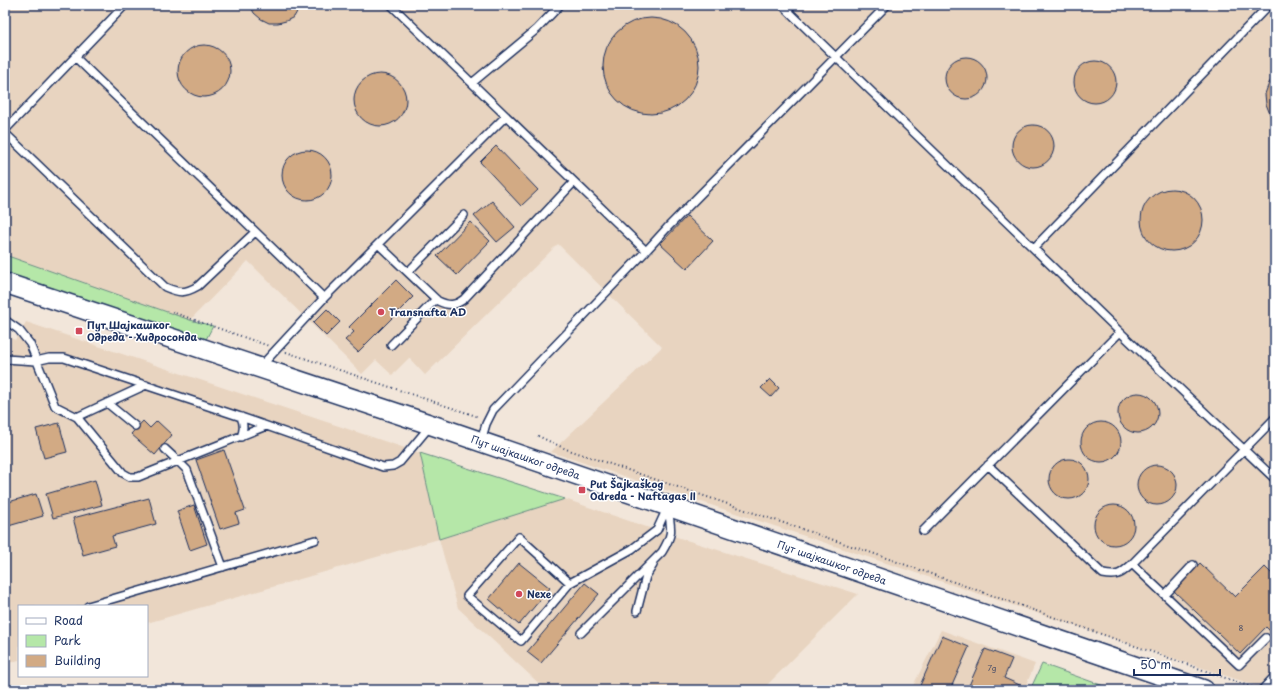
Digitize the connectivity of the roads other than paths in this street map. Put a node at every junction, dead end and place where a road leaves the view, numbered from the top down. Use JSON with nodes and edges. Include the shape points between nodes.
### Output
{"nodes":[{"id":1,"x":125,"y":5,"type":"edge"},
{"id":2,"x":392,"y":5,"type":"edge"},
{"id":3,"x":560,"y":5,"type":"edge"},
{"id":4,"x":782,"y":5,"type":"edge"},
{"id":5,"x":887,"y":5,"type":"edge"},
{"id":6,"x":1269,"y":5,"type":"edge"},
{"id":7,"x":75,"y":57,"type":"junction"},
{"id":8,"x":835,"y":58,"type":"junction"},
{"id":9,"x":472,"y":83,"type":"junction"},
{"id":10,"x":506,"y":116,"type":"junction"},
{"id":11,"x":5,"y":132,"type":"edge"},
{"id":12,"x":574,"y":182,"type":"junction"},
{"id":13,"x":464,"y":216,"type":"dead end"},
{"id":14,"x":255,"y":232,"type":"junction"},
{"id":15,"x":378,"y":244,"type":"junction"},
{"id":16,"x":1034,"y":248,"type":"junction"},
{"id":17,"x":646,"y":251,"type":"junction"},
{"id":18,"x":408,"y":272,"type":"junction"},
{"id":19,"x":5,"y":283,"type":"edge"},
{"id":20,"x":324,"y":298,"type":"junction"},
{"id":21,"x":436,"y":299,"type":"junction"},
{"id":22,"x":5,"y":320,"type":"edge"},
{"id":23,"x":1120,"y":332,"type":"junction"},
{"id":24,"x":391,"y":345,"type":"dead end"},
{"id":25,"x":5,"y":359,"type":"edge"},
{"id":26,"x":36,"y":361,"type":"junction"},
{"id":27,"x":259,"y":368,"type":"junction"},
{"id":28,"x":146,"y":385,"type":"junction"},
{"id":29,"x":108,"y":403,"type":"junction"},
{"id":30,"x":77,"y":417,"type":"junction"},
{"id":31,"x":241,"y":417,"type":"junction"},
{"id":32,"x":1275,"y":418,"type":"edge"},
{"id":33,"x":432,"y":425,"type":"junction"},
{"id":34,"x":135,"y":426,"type":"dead end"},
{"id":35,"x":266,"y":426,"type":"junction"},
{"id":36,"x":242,"y":437,"type":"junction"},
{"id":37,"x":481,"y":442,"type":"junction"},
{"id":38,"x":165,"y":450,"type":"dead end"},
{"id":39,"x":1245,"y":450,"type":"junction"},
{"id":40,"x":179,"y":462,"type":"junction"},
{"id":41,"x":988,"y":465,"type":"junction"},
{"id":42,"x":1275,"y":479,"type":"edge"},
{"id":43,"x":668,"y":505,"type":"junction"},
{"id":44,"x":923,"y":531,"type":"dead end"},
{"id":45,"x":315,"y":540,"type":"dead end"},
{"id":46,"x":662,"y":552,"type":"junction"},
{"id":47,"x":1132,"y":564,"type":"junction"},
{"id":48,"x":1193,"y":565,"type":"dead end"},
{"id":49,"x":223,"y":567,"type":"junction"},
{"id":50,"x":570,"y":583,"type":"junction"},
{"id":51,"x":1165,"y":595,"type":"junction"},
{"id":52,"x":91,"y":605,"type":"edge"},
{"id":53,"x":637,"y":611,"type":"dead end"},
{"id":54,"x":580,"y":633,"type":"dead end"},
{"id":55,"x":1266,"y":638,"type":"dead end"},
{"id":56,"x":1275,"y":676,"type":"edge"},
{"id":57,"x":1204,"y":690,"type":"edge"},
{"id":58,"x":1261,"y":690,"type":"edge"}],
"edges":[{"from":1,"to":7,"type":"lane"},
{"from":2,"to":9,"type":"lane"},
{"from":3,"to":9,"type":"lane","via":[[537,29]]},
{"from":4,"to":8,"type":"lane"},
{"from":5,"to":8,"type":"lane"},
{"from":6,"to":16,"type":"lane"},
{"from":7,"to":11,"type":"lane"},
{"from":7,"to":14,"type":"lane"},
{"from":8,"to":16,"type":"lane"},
{"from":8,"to":17,"type":"lane"},
{"from":9,"to":10,"type":"lane"},
{"from":10,"to":12,"type":"lane"},
{"from":10,"to":15,"type":"lane"},
{"from":11,"to":14,"type":"lane","via":[[165,287],[177,292],[188,292],[198,286]]},
{"from":12,"to":17,"type":"lane"},
{"from":12,"to":21,"type":"lane","via":[[464,299],[457,304],[447,305]]},
{"from":13,"to":18,"type":"lane"},
{"from":14,"to":20,"type":"lane"},
{"from":15,"to":18,"type":"lane"},
{"from":15,"to":20,"type":"lane"},
{"from":16,"to":23,"type":"lane"},
{"from":17,"to":37,"type":"lane","via":[[493,410]]},
{"from":18,"to":21,"type":"lane"},
{"from":19,"to":27,"type":"street","name":"Пут шајкашког одреда"},
{"from":20,"to":27,"type":"lane"},
{"from":21,"to":24,"type":"lane"},
{"from":22,"to":26,"type":"lane","via":[[19,330],[30,344]]},
{"from":23,"to":39,"type":"lane"},
{"from":23,"to":41,"type":"lane"},
{"from":25,"to":26,"type":"lane"},
{"from":26,"to":28,"type":"lane","via":[[64,358]]},
{"from":26,"to":30,"type":"lane","via":[[55,406]]},
{"from":27,"to":33,"type":"street","name":"Пут шајкашког одреда"},
{"from":28,"to":29,"type":"lane"},
{"from":28,"to":31,"type":"lane"},
{"from":29,"to":30,"type":"lane"},
{"from":29,"to":34,"type":"lane"},
{"from":30,"to":40,"type":"lane","via":[[123,473],[130,477],[138,477]]},
{"from":31,"to":35,"type":"lane"},
{"from":31,"to":36,"type":"lane","via":[[244,423]]},
{"from":32,"to":39,"type":"lane"},
{"from":33,"to":35,"type":"lane","via":[[400,462],[383,467]]},
{"from":33,"to":37,"type":"street","name":"Пут шајкашког одреда"},
{"from":35,"to":36,"type":"lane"},
{"from":36,"to":40,"type":"lane"},
{"from":37,"to":43,"type":"street","name":"Пут шајкашког одреда"},
{"from":38,"to":40,"type":"lane"},
{"from":39,"to":42,"type":"lane"},
{"from":39,"to":47,"type":"lane"},
{"from":40,"to":49,"type":"lane","via":[[187,470]]},
{"from":41,"to":44,"type":"lane"},
{"from":41,"to":47,"type":"lane","via":[[1103,574],[1115,576]]},
{"from":43,"to":46,"type":"lane","via":[[670,538]]},
{"from":43,"to":50,"type":"lane","via":[[657,530],[632,549]]},
{"from":43,"to":57,"type":"street","name":"Пут шајкашког одреда"},
{"from":45,"to":49,"type":"lane"},
{"from":46,"to":53,"type":"lane","via":[[646,576]]},
{"from":46,"to":54,"type":"lane"},
{"from":47,"to":51,"type":"lane"},
{"from":48,"to":51,"type":"lane"},
{"from":49,"to":52,"type":"lane"},
{"from":50,"to":50,"type":"lane","via":[[519,537],[467,596],[521,641]]},
{"from":51,"to":55,"type":"lane","via":[[1239,665]]},
{"from":56,"to":58,"type":"lane"}]}
